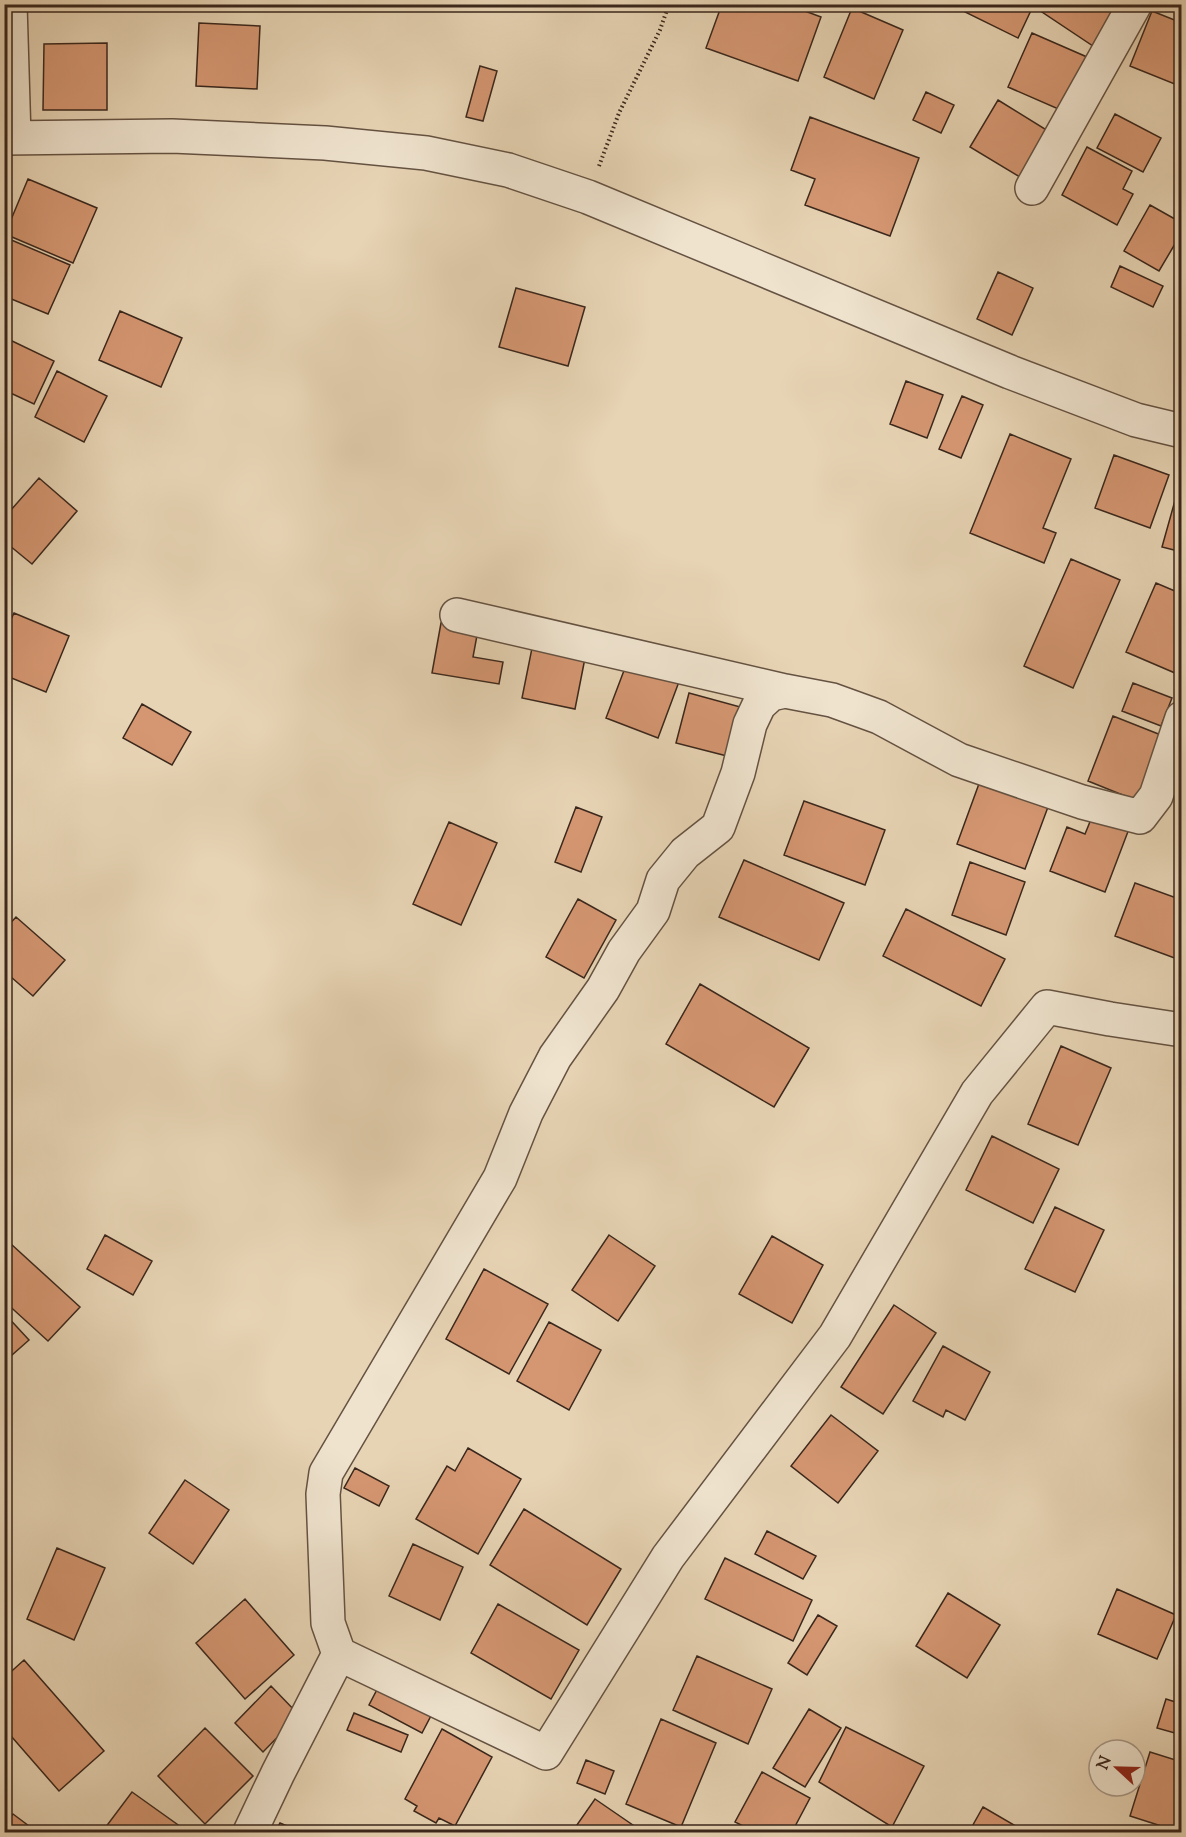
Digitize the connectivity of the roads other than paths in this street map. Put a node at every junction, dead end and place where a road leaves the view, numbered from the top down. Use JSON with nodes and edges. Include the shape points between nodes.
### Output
{"nodes":[{"id":1,"x":10,"y":4,"type":"edge"},
{"id":2,"x":1135,"y":4,"type":"edge"},
{"id":3,"x":9,"y":138,"type":"edge"},
{"id":4,"x":1032,"y":188,"type":"dead end"},
{"id":5,"x":1182,"y":431,"type":"edge"},
{"id":6,"x":457,"y":615,"type":"dead end"},
{"id":7,"x":785,"y":691,"type":"junction"},
{"id":8,"x":1182,"y":718,"type":"edge"},
{"id":9,"x":1182,"y":1030,"type":"edge"},
{"id":10,"x":339,"y":1654,"type":"junction"},
{"id":11,"x":250,"y":1833,"type":"edge"}],
"edges":[{"from":1,"to":3,"type":"street"},
{"from":2,"to":4,"type":"street"},
{"from":3,"to":5,"type":"street","via":[[172,136],[325,143],[426,153],[508,170],[588,197],[1010,372],[1137,420]]},
{"from":6,"to":7,"type":"street"},
{"from":7,"to":8,"type":"street","via":[[860,710],[959,760],[1082,802],[1140,817],[1156,796]]},
{"from":7,"to":10,"type":"street","via":[[771,694],[759,705],[718,827],[685,853],[663,880],[652,911],[555,1058],[526,1113],[500,1178],[326,1473],[323,1494],[328,1623]]},
{"from":9,"to":10,"type":"street","via":[[1047,1006],[977,1093],[835,1336],[668,1557],[546,1753]]},
{"from":10,"to":11,"type":"street"}]}
